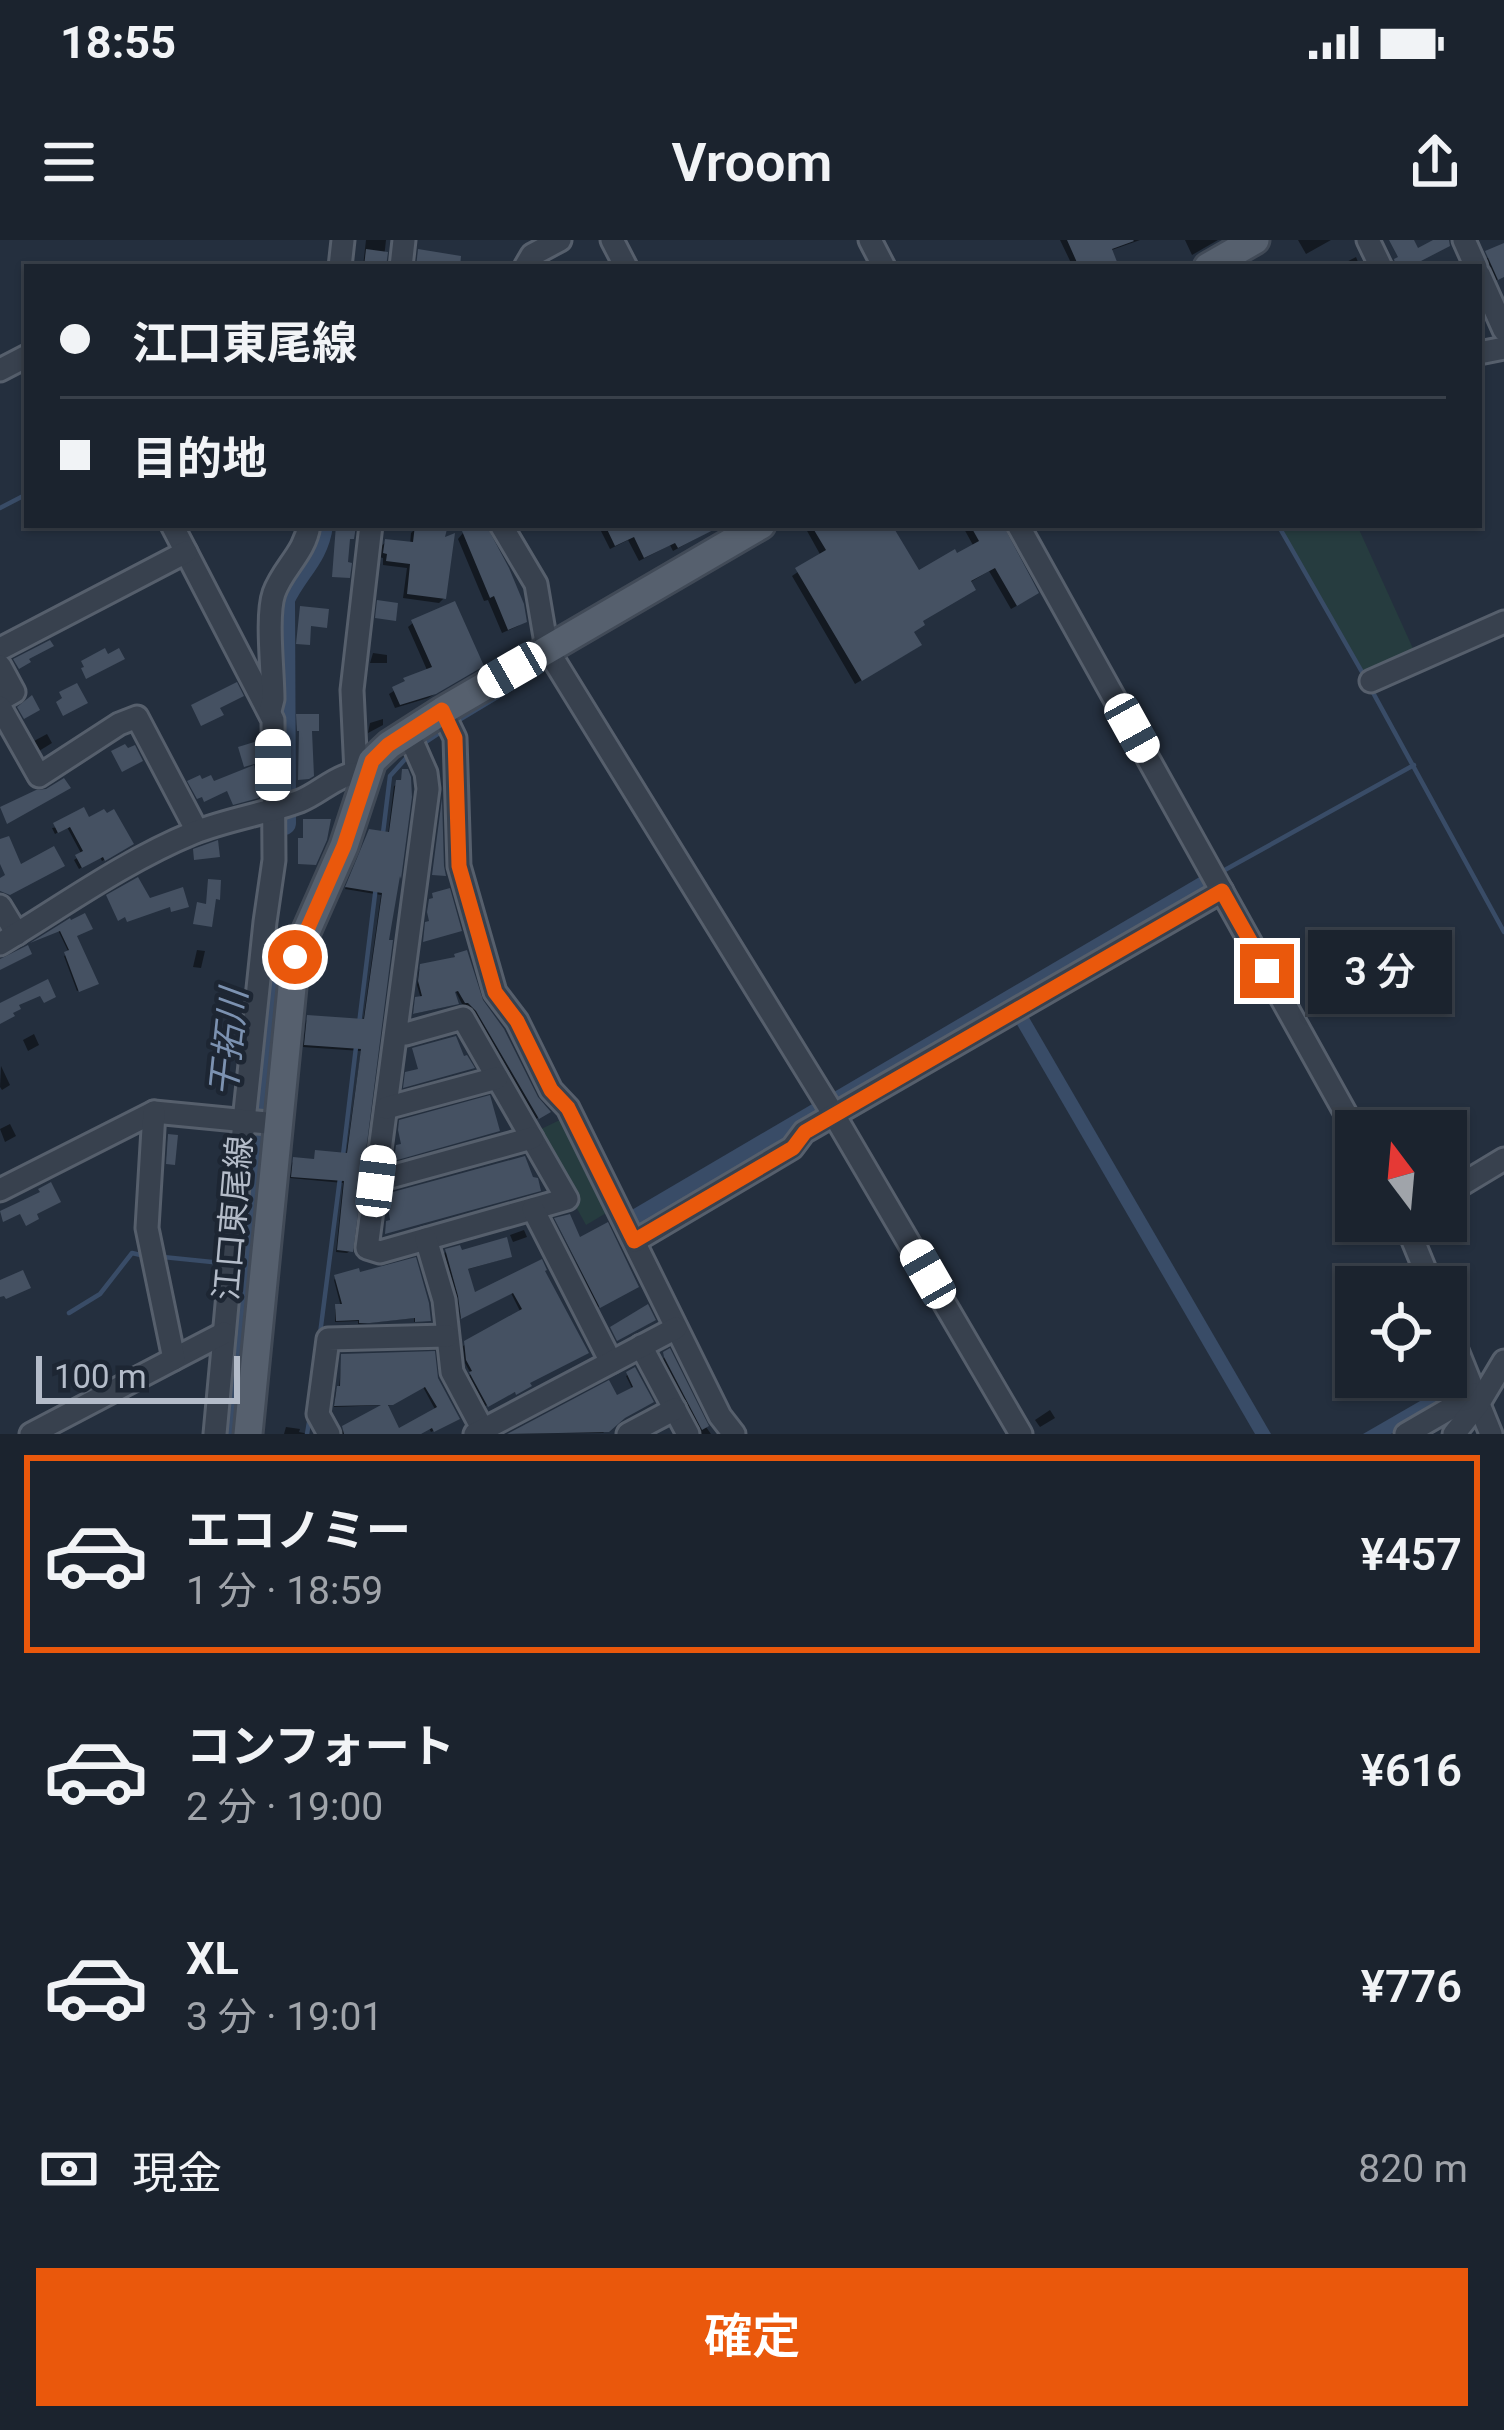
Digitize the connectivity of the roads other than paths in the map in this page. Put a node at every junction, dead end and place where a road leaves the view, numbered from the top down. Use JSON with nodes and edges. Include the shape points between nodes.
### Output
{"nodes":[{"id":1,"x":560,"y":240,"type":"edge"},
{"id":2,"x":1255,"y":240,"type":"edge"},
{"id":3,"x":527,"y":264,"type":"edge"},
{"id":4,"x":1213,"y":264,"type":"edge"},
{"id":5,"x":1482,"y":279,"type":"edge"},
{"id":6,"x":1504,"y":330,"type":"edge"},
{"id":7,"x":174,"y":528,"type":"edge"},
{"id":8,"x":309,"y":528,"type":"edge"},
{"id":9,"x":371,"y":528,"type":"edge"},
{"id":10,"x":503,"y":528,"type":"edge"},
{"id":11,"x":756,"y":528,"type":"edge"},
{"id":12,"x":1020,"y":528,"type":"edge"},
{"id":13,"x":186,"y":552,"type":"junction"},
{"id":14,"x":1504,"y":622,"type":"edge"},
{"id":15,"x":548,"y":649,"type":"junction"},
{"id":16,"x":0,"y":650,"type":"edge"},
{"id":17,"x":0,"y":665,"type":"edge"},
{"id":18,"x":1371,"y":681,"type":"dead end"},
{"id":19,"x":0,"y":704,"type":"edge"},
{"id":20,"x":442,"y":710,"type":"junction"},
{"id":21,"x":270,"y":711,"type":"junction"},
{"id":22,"x":408,"y":732,"type":"junction"},
{"id":23,"x":362,"y":773,"type":"junction"},
{"id":24,"x":281,"y":807,"type":"junction"},
{"id":25,"x":197,"y":831,"type":"junction"},
{"id":26,"x":1222,"y":891,"type":"junction"},
{"id":27,"x":0,"y":905,"type":"edge"},
{"id":28,"x":9,"y":939,"type":"edge"},
{"id":29,"x":395,"y":1033,"type":"junction"},
{"id":30,"x":497,"y":1078,"type":"junction"},
{"id":31,"x":386,"y":1108,"type":"junction"},
{"id":32,"x":1344,"y":1110,"type":"edge"},
{"id":33,"x":154,"y":1112,"type":"junction"},
{"id":34,"x":834,"y":1115,"type":"junction"},
{"id":35,"x":259,"y":1122,"type":"junction"},
{"id":36,"x":532,"y":1138,"type":"junction"},
{"id":37,"x":1504,"y":1159,"type":"edge"},
{"id":38,"x":376,"y":1181,"type":"junction"},
{"id":39,"x":1467,"y":1181,"type":"edge"},
{"id":40,"x":0,"y":1190,"type":"edge"},
{"id":41,"x":533,"y":1209,"type":"junction"},
{"id":42,"x":426,"y":1239,"type":"junction"},
{"id":43,"x":634,"y":1241,"type":"junction"},
{"id":44,"x":676,"y":1328,"type":"junction"},
{"id":45,"x":224,"y":1333,"type":"junction"},
{"id":46,"x":447,"y":1336,"type":"junction"},
{"id":47,"x":641,"y":1346,"type":"junction"},
{"id":48,"x":174,"y":1359,"type":"junction"},
{"id":49,"x":1504,"y":1361,"type":"edge"},
{"id":50,"x":610,"y":1362,"type":"junction"},
{"id":51,"x":1467,"y":1374,"type":"edge"},
{"id":52,"x":1477,"y":1398,"type":"junction"},
{"id":53,"x":675,"y":1409,"type":"junction"},
{"id":54,"x":479,"y":1432,"type":"edge"},
{"id":55,"x":31,"y":1434,"type":"edge"},
{"id":56,"x":215,"y":1434,"type":"edge"},
{"id":57,"x":248,"y":1434,"type":"edge"},
{"id":58,"x":329,"y":1434,"type":"edge"},
{"id":59,"x":628,"y":1434,"type":"edge"},
{"id":60,"x":688,"y":1434,"type":"edge"},
{"id":61,"x":734,"y":1434,"type":"edge"},
{"id":62,"x":1021,"y":1434,"type":"edge"},
{"id":63,"x":1406,"y":1434,"type":"edge"},
{"id":64,"x":1454,"y":1434,"type":"edge"},
{"id":65,"x":1491,"y":1434,"type":"edge"}],
"edges":[{"from":1,"to":3,"type":"street"},
{"from":2,"to":4,"type":"main road"},
{"from":5,"to":6,"type":"street"},
{"from":7,"to":13,"type":"street"},
{"from":8,"to":21,"type":"street","via":[[271,602]]},
{"from":9,"to":23,"type":"street","via":[[352,690]]},
{"from":10,"to":15,"type":"street","via":[[536,584]]},
{"from":11,"to":15,"type":"main road","name":"江口東尾線"},
{"from":12,"to":26,"type":"street"},
{"from":13,"to":16,"type":"street"},
{"from":13,"to":21,"type":"street"},
{"from":14,"to":18,"type":"street"},
{"from":15,"to":20,"type":"main road","name":"江口東尾線"},
{"from":15,"to":34,"type":"street"},
{"from":17,"to":19,"type":"street","via":[[14,692]]},
{"from":19,"to":25,"type":"street","via":[[39,776],[137,717]]},
{"from":20,"to":22,"type":"main road","name":"江口東尾線"},
{"from":20,"to":43,"type":"street","via":[[455,738],[459,866],[495,992],[568,1108]]},
{"from":21,"to":24,"type":"street"},
{"from":22,"to":23,"type":"main road","name":"江口東尾線"},
{"from":22,"to":29,"type":"street","via":[[428,789]]},
{"from":23,"to":24,"type":"street"},
{"from":23,"to":35,"type":"main road","name":"江口東尾線","via":[[344,846],[295,957]]},
{"from":24,"to":25,"type":"street"},
{"from":24,"to":35,"type":"street","via":[[265,922]]},
{"from":25,"to":28,"type":"street"},
{"from":26,"to":32,"type":"street"},
{"from":26,"to":34,"type":"street"},
{"from":27,"to":28,"type":"street"},
{"from":29,"to":30,"type":"street","via":[[464,1018]]},
{"from":29,"to":31,"type":"street"},
{"from":30,"to":31,"type":"street"},
{"from":30,"to":36,"type":"street"},
{"from":31,"to":38,"type":"street"},
{"from":33,"to":35,"type":"street"},
{"from":33,"to":40,"type":"street"},
{"from":33,"to":48,"type":"street","via":[[147,1228]]},
{"from":34,"to":43,"type":"street","via":[[793,1148]]},
{"from":34,"to":62,"type":"street"},
{"from":35,"to":45,"type":"street"},
{"from":35,"to":57,"type":"main road","name":"江口東尾線"},
{"from":36,"to":38,"type":"street"},
{"from":36,"to":41,"type":"street","via":[[567,1199]]},
{"from":37,"to":39,"type":"street"},
{"from":38,"to":42,"type":"street","via":[[367,1248]]},
{"from":41,"to":42,"type":"street"},
{"from":41,"to":50,"type":"street"},
{"from":42,"to":46,"type":"street"},
{"from":43,"to":44,"type":"street"},
{"from":44,"to":47,"type":"street"},
{"from":44,"to":61,"type":"street"},
{"from":45,"to":48,"type":"street"},
{"from":45,"to":56,"type":"street"},
{"from":46,"to":54,"type":"street","via":[[452,1372]]},
{"from":46,"to":58,"type":"street","via":[[328,1339],[318,1414]]},
{"from":47,"to":50,"type":"street"},
{"from":47,"to":53,"type":"street"},
{"from":48,"to":55,"type":"street"},
{"from":49,"to":52,"type":"street"},
{"from":50,"to":54,"type":"street"},
{"from":51,"to":52,"type":"street"},
{"from":52,"to":63,"type":"street"},
{"from":52,"to":64,"type":"street"},
{"from":52,"to":65,"type":"street"},
{"from":53,"to":59,"type":"street"},
{"from":53,"to":60,"type":"street"}]}
